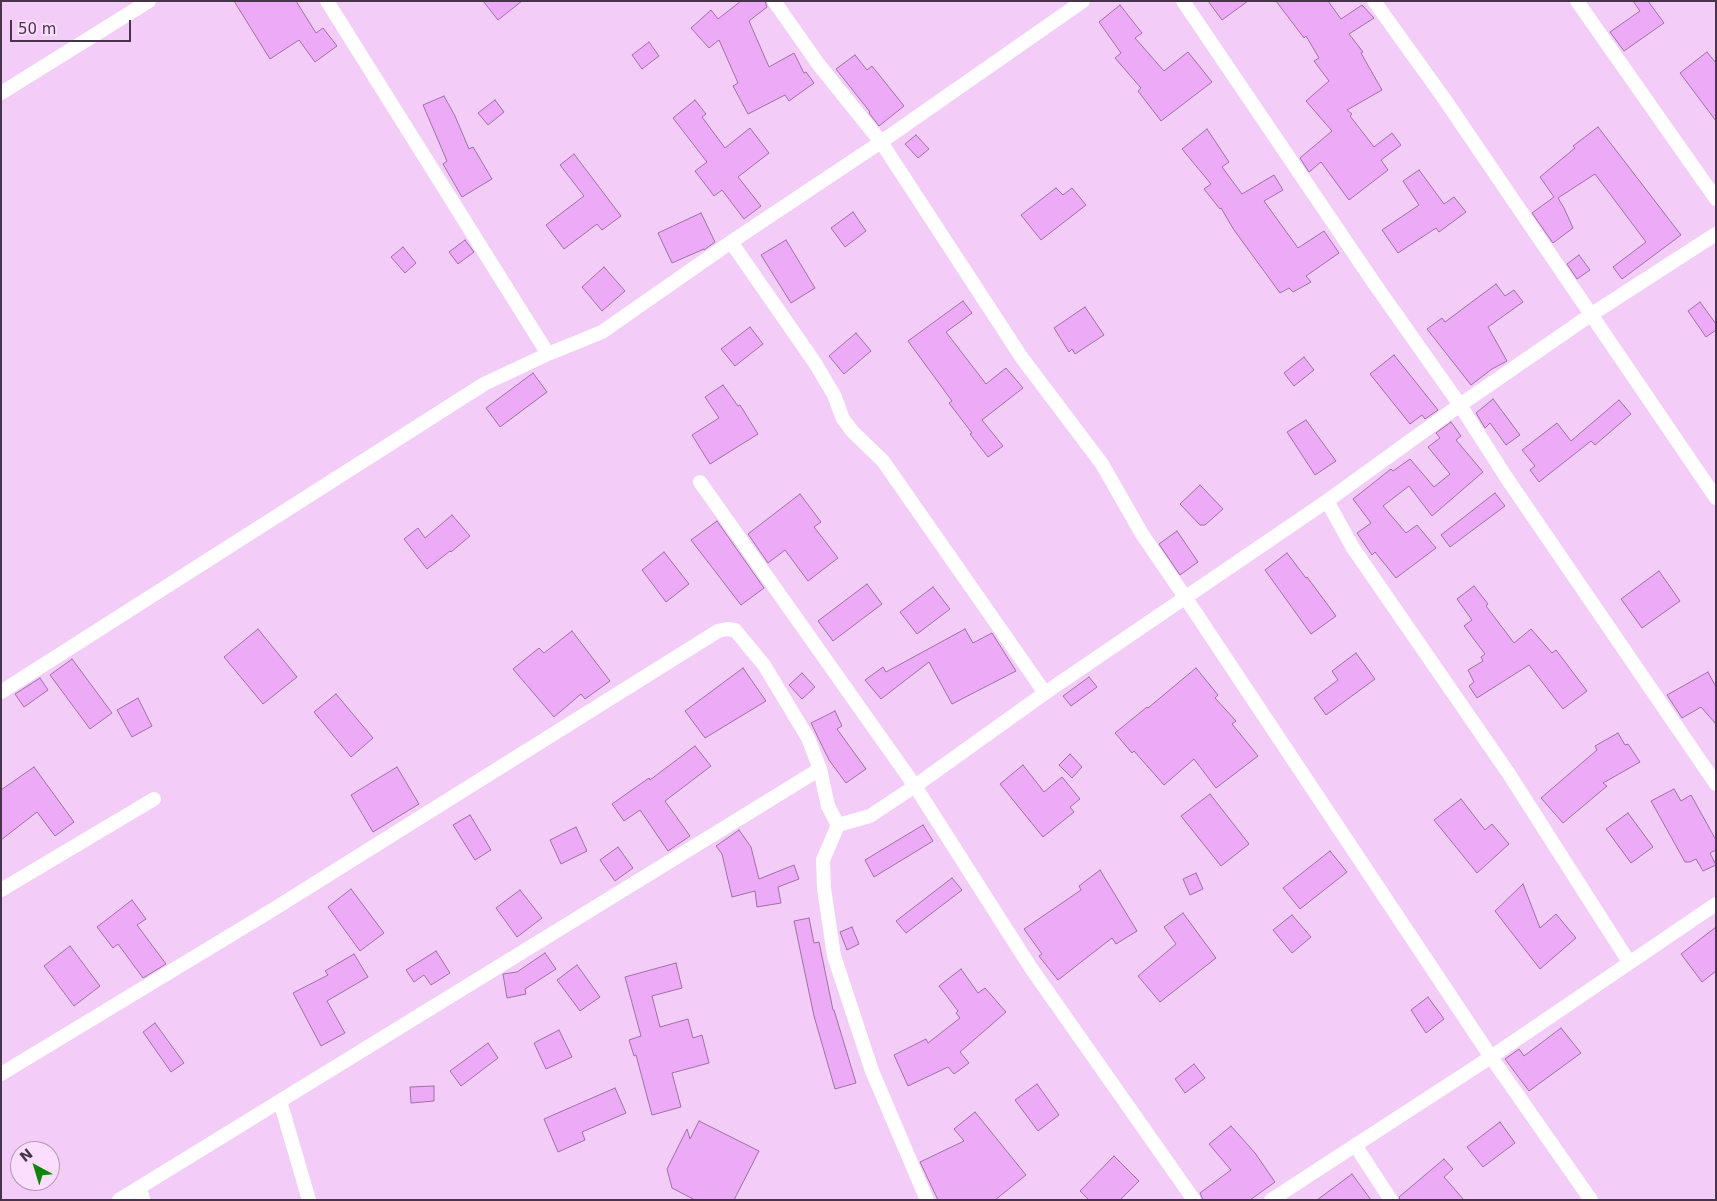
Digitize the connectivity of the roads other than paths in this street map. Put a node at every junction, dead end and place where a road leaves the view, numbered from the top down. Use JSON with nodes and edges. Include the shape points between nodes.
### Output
{"nodes":[{"id":1,"x":149,"y":1,"type":"edge"},
{"id":2,"x":328,"y":1,"type":"edge"},
{"id":3,"x":774,"y":1,"type":"edge"},
{"id":4,"x":1082,"y":1,"type":"edge"},
{"id":5,"x":1183,"y":1,"type":"edge"},
{"id":6,"x":1374,"y":1,"type":"edge"},
{"id":7,"x":1577,"y":1,"type":"edge"},
{"id":8,"x":1,"y":93,"type":"edge"},
{"id":9,"x":882,"y":142,"type":"junction"},
{"id":10,"x":1716,"y":199,"type":"edge"},
{"id":11,"x":1716,"y":234,"type":"edge"},
{"id":12,"x":731,"y":242,"type":"junction"},
{"id":13,"x":1592,"y":314,"type":"junction"},
{"id":14,"x":548,"y":354,"type":"junction"},
{"id":15,"x":1460,"y":405,"type":"junction"},
{"id":16,"x":700,"y":482,"type":"dead end"},
{"id":17,"x":1716,"y":498,"type":"edge"},
{"id":18,"x":1327,"y":501,"type":"junction"},
{"id":19,"x":1186,"y":597,"type":"junction"},
{"id":20,"x":1,"y":692,"type":"edge"},
{"id":21,"x":1045,"y":693,"type":"junction"},
{"id":22,"x":820,"y":769,"type":"junction"},
{"id":23,"x":1716,"y":784,"type":"edge"},
{"id":24,"x":915,"y":786,"type":"junction"},
{"id":25,"x":154,"y":799,"type":"dead end"},
{"id":26,"x":838,"y":825,"type":"junction"},
{"id":27,"x":1,"y":890,"type":"edge"},
{"id":28,"x":1716,"y":904,"type":"edge"},
{"id":29,"x":1629,"y":962,"type":"junction"},
{"id":30,"x":1491,"y":1057,"type":"junction"},
{"id":31,"x":1,"y":1074,"type":"edge"},
{"id":32,"x":280,"y":1101,"type":"junction"},
{"id":33,"x":1355,"y":1145,"type":"junction"},
{"id":34,"x":141,"y":1194,"type":"edge"},
{"id":35,"x":119,"y":1200,"type":"edge"},
{"id":36,"x":309,"y":1200,"type":"edge"},
{"id":37,"x":927,"y":1200,"type":"edge"},
{"id":38,"x":1194,"y":1200,"type":"edge"},
{"id":39,"x":1271,"y":1200,"type":"edge"},
{"id":40,"x":1391,"y":1200,"type":"edge"},
{"id":41,"x":1591,"y":1200,"type":"edge"}],
"edges":[{"from":1,"to":8,"type":"street"},
{"from":2,"to":14,"type":"street"},
{"from":3,"to":9,"type":"street","via":[[819,65]]},
{"from":4,"to":9,"type":"street"},
{"from":5,"to":15,"type":"street"},
{"from":6,"to":13,"type":"street"},
{"from":7,"to":10,"type":"street"},
{"from":9,"to":12,"type":"street"},
{"from":9,"to":19,"type":"street","via":[[1022,358],[1102,464],[1142,534]]},
{"from":11,"to":13,"type":"street"},
{"from":12,"to":14,"type":"street","via":[[602,332]]},
{"from":12,"to":21,"type":"street","via":[[816,363],[843,419],[883,461]]},
{"from":13,"to":15,"type":"street"},
{"from":13,"to":17,"type":"street"},
{"from":14,"to":20,"type":"street","via":[[484,384]]},
{"from":15,"to":18,"type":"street"},
{"from":15,"to":23,"type":"street"},
{"from":16,"to":24,"type":"street"},
{"from":18,"to":19,"type":"street"},
{"from":18,"to":29,"type":"street","via":[[1354,548],[1509,774]]},
{"from":19,"to":21,"type":"street"},
{"from":19,"to":30,"type":"street"},
{"from":21,"to":24,"type":"street"},
{"from":22,"to":26,"type":"street","via":[[828,806]]},
{"from":22,"to":31,"type":"street","via":[[808,738],[758,657],[735,630],[718,632],[269,912]]},
{"from":22,"to":32,"type":"street"},
{"from":24,"to":26,"type":"street","via":[[870,816]]},
{"from":24,"to":38,"type":"street","via":[[1032,968]]},
{"from":25,"to":27,"type":"street"},
{"from":26,"to":37,"type":"street","via":[[823,860],[834,956],[872,1071]]},
{"from":28,"to":29,"type":"street"},
{"from":29,"to":30,"type":"street"},
{"from":30,"to":33,"type":"street"},
{"from":30,"to":41,"type":"street"},
{"from":32,"to":34,"type":"street"},
{"from":32,"to":36,"type":"street"},
{"from":33,"to":39,"type":"street"},
{"from":33,"to":40,"type":"street"},
{"from":34,"to":35,"type":"street"}]}
